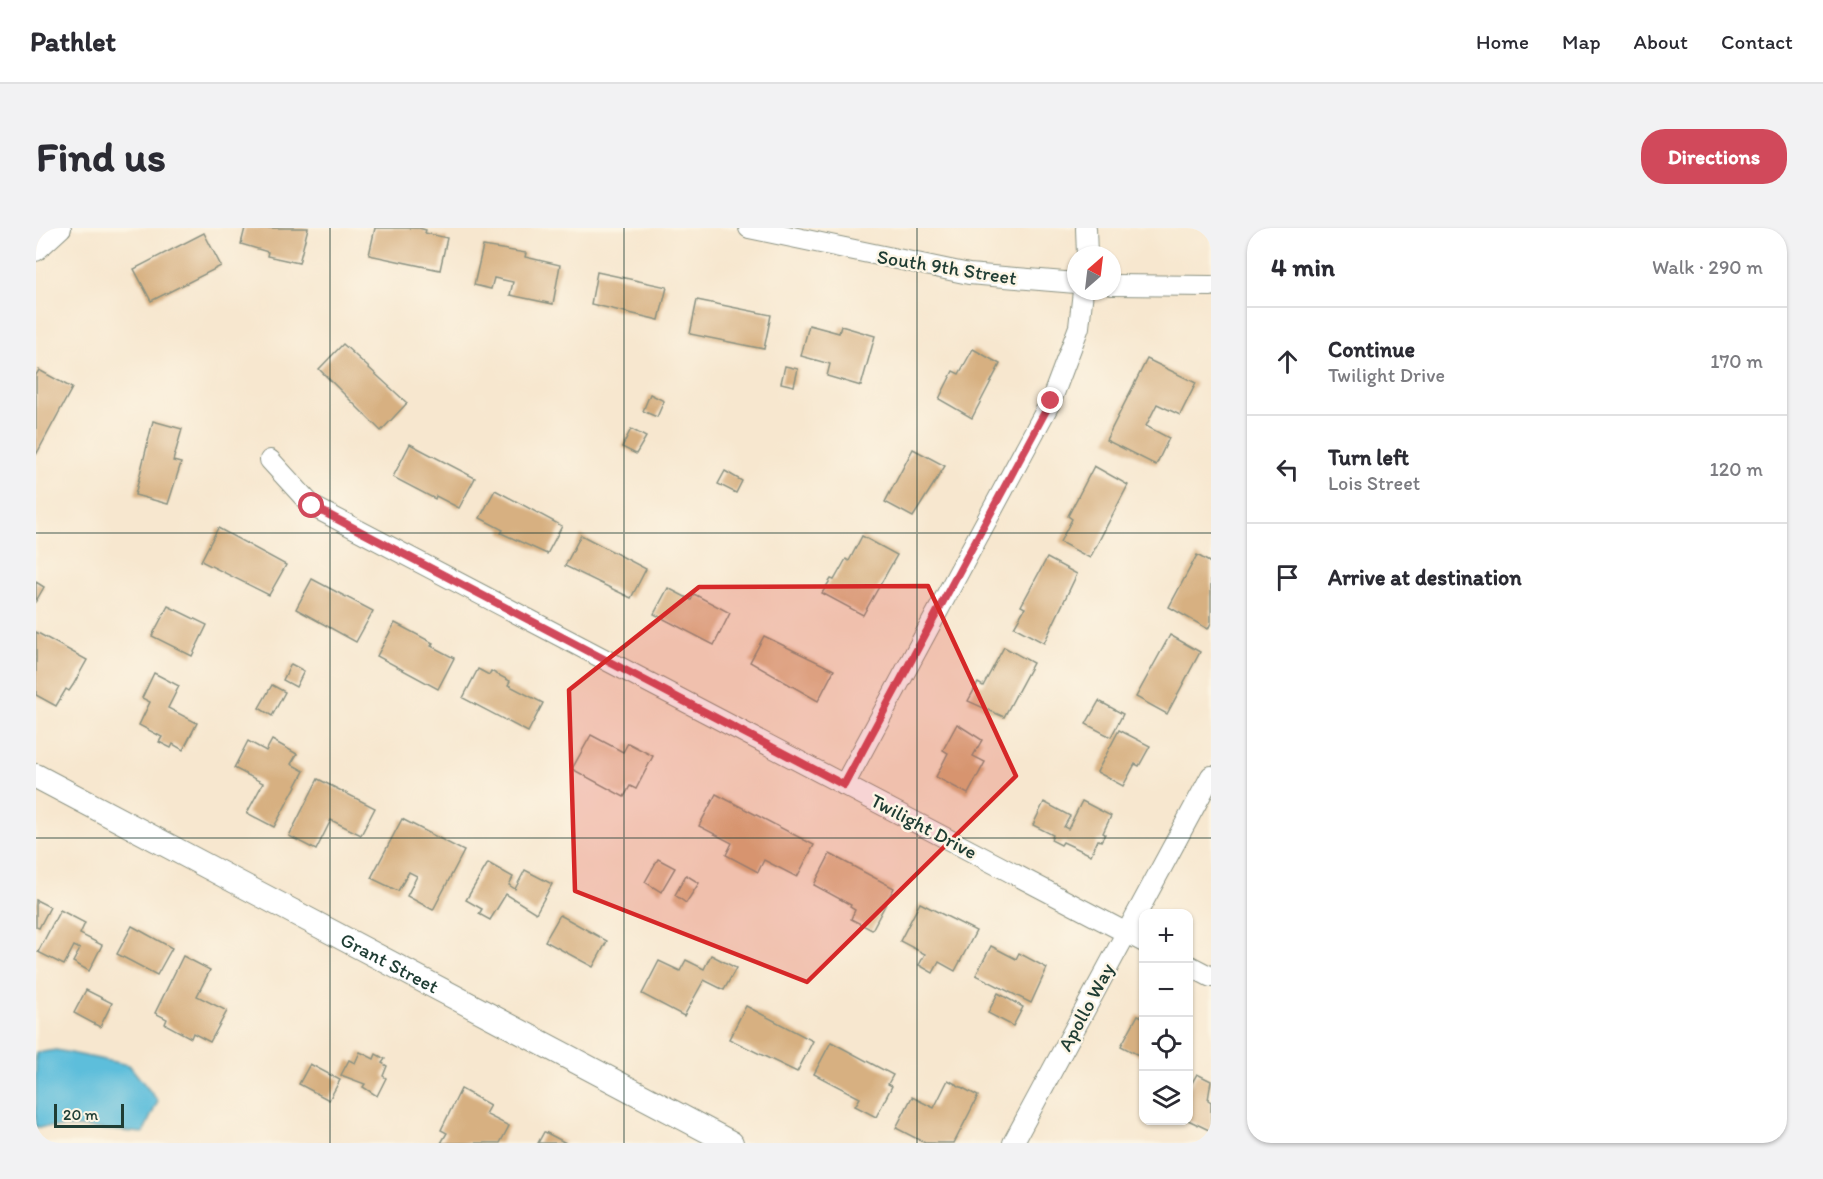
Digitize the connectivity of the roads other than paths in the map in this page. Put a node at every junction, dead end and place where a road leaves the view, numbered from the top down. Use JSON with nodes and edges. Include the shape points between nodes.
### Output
{"nodes":[{"id":1,"x":61,"y":228,"type":"edge"},
{"id":2,"x":748,"y":228,"type":"edge"},
{"id":3,"x":1086,"y":228,"type":"edge"},
{"id":4,"x":1087,"y":246,"type":"edge"},
{"id":5,"x":36,"y":251,"type":"edge"},
{"id":6,"x":1067,"y":282,"type":"edge"},
{"id":7,"x":1121,"y":285,"type":"edge"},
{"id":8,"x":1211,"y":286,"type":"edge"},
{"id":9,"x":1082,"y":300,"type":"edge"},
{"id":10,"x":270,"y":460,"type":"dead end"},
{"id":11,"x":1211,"y":776,"type":"edge"},
{"id":12,"x":40,"y":777,"type":"edge"},
{"id":13,"x":844,"y":785,"type":"junction"},
{"id":14,"x":1135,"y":937,"type":"edge"},
{"id":15,"x":1193,"y":968,"type":"edge"},
{"id":16,"x":1211,"y":977,"type":"edge"},
{"id":17,"x":731,"y":1143,"type":"edge"},
{"id":18,"x":1012,"y":1143,"type":"edge"}],
"edges":[{"from":1,"to":5,"type":"street"},
{"from":2,"to":6,"type":"street","name":"South 9th Street","via":[[969,274]]},
{"from":3,"to":4,"type":"street"},
{"from":7,"to":8,"type":"street"},
{"from":9,"to":13,"type":"street","via":[[1079,327],[1051,401]]},
{"from":10,"to":13,"type":"street","name":"Twilight Drive","via":[[312,506]]},
{"from":11,"to":14,"type":"street","name":"Apollo Way"},
{"from":12,"to":17,"type":"street","name":"Grant Street"},
{"from":13,"to":14,"type":"street","name":"Twilight Drive"},
{"from":14,"to":18,"type":"street","name":"Apollo Way"},
{"from":15,"to":16,"type":"street"}]}
